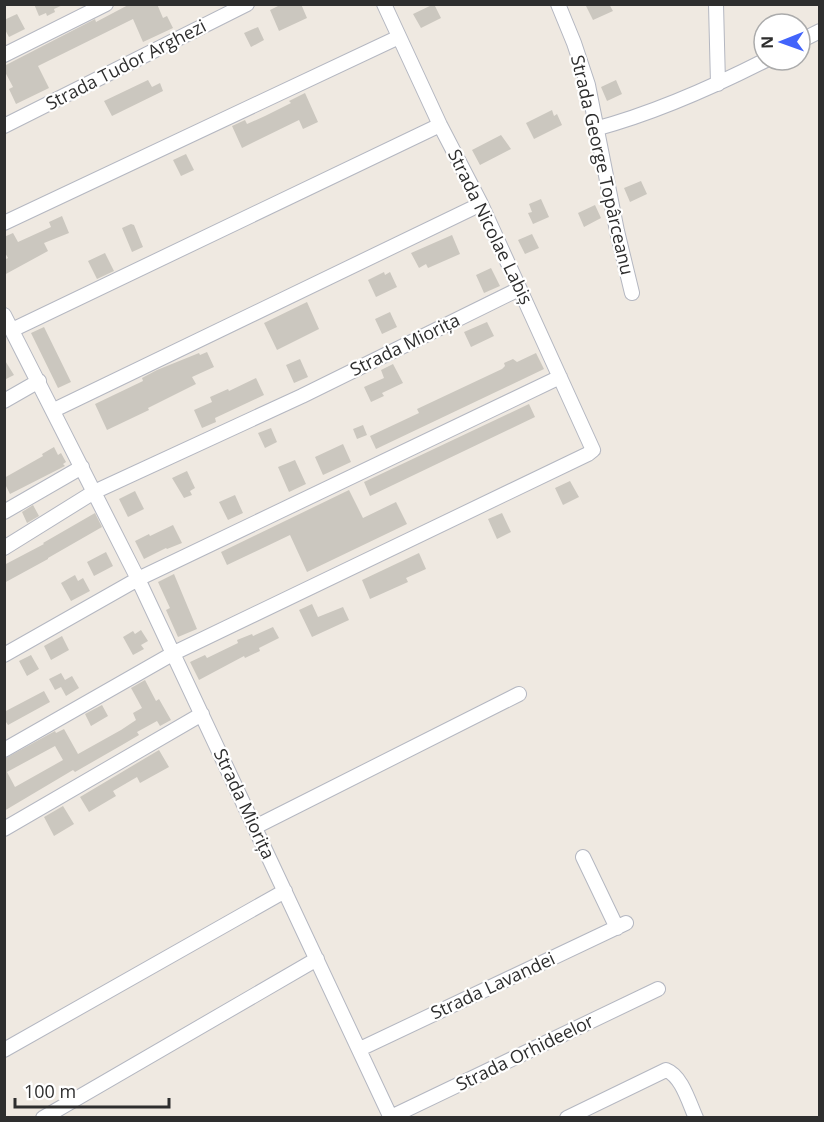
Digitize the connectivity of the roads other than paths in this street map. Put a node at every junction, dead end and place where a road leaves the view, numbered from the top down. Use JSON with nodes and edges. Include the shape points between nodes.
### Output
{"nodes":[{"id":1,"x":106,"y":4,"type":"edge"},
{"id":2,"x":247,"y":4,"type":"edge"},
{"id":3,"x":384,"y":4,"type":"edge"},
{"id":4,"x":558,"y":4,"type":"edge"},
{"id":5,"x":716,"y":4,"type":"edge"},
{"id":6,"x":399,"y":37,"type":"junction"},
{"id":7,"x":4,"y":55,"type":"edge"},
{"id":8,"x":752,"y":67,"type":"edge"},
{"id":9,"x":718,"y":84,"type":"junction"},
{"id":10,"x":440,"y":125,"type":"junction"},
{"id":11,"x":4,"y":126,"type":"edge"},
{"id":12,"x":595,"y":129,"type":"junction"},
{"id":13,"x":481,"y":204,"type":"junction"},
{"id":14,"x":4,"y":223,"type":"edge"},
{"id":15,"x":519,"y":289,"type":"junction"},
{"id":16,"x":632,"y":293,"type":"dead end"},
{"id":17,"x":7,"y":322,"type":"edge"},
{"id":18,"x":560,"y":376,"type":"junction"},
{"id":19,"x":39,"y":381,"type":"junction"},
{"id":20,"x":4,"y":401,"type":"edge"},
{"id":21,"x":54,"y":410,"type":"junction"},
{"id":22,"x":82,"y":467,"type":"junction"},
{"id":23,"x":94,"y":492,"type":"junction"},
{"id":24,"x":4,"y":512,"type":"edge"},
{"id":25,"x":4,"y":548,"type":"edge"},
{"id":26,"x":138,"y":579,"type":"junction"},
{"id":27,"x":174,"y":653,"type":"junction"},
{"id":28,"x":4,"y":655,"type":"edge"},
{"id":29,"x":519,"y":694,"type":"dead end"},
{"id":30,"x":202,"y":714,"type":"junction"},
{"id":31,"x":4,"y":750,"type":"edge"},
{"id":32,"x":255,"y":827,"type":"junction"},
{"id":33,"x":4,"y":830,"type":"edge"},
{"id":34,"x":583,"y":857,"type":"dead end"},
{"id":35,"x":285,"y":891,"type":"junction"},
{"id":36,"x":317,"y":959,"type":"junction"},
{"id":37,"x":658,"y":989,"type":"dead end"},
{"id":38,"x":360,"y":1049,"type":"junction"},
{"id":39,"x":4,"y":1050,"type":"edge"},
{"id":40,"x":391,"y":1117,"type":"edge"},
{"id":41,"x":43,"y":1118,"type":"edge"},
{"id":42,"x":567,"y":1118,"type":"edge"},
{"id":43,"x":696,"y":1118,"type":"edge"}],
"edges":[{"from":1,"to":7,"type":"street"},
{"from":2,"to":11,"type":"street","name":"Strada Tudor Arghezi"},
{"from":3,"to":6,"type":"street","name":"Strada Nicolae Labiș"},
{"from":4,"to":12,"type":"street","name":"Strada George Topârceanu","via":[[588,85]]},
{"from":5,"to":9,"type":"street"},
{"from":6,"to":10,"type":"street","name":"Strada Nicolae Labiș"},
{"from":6,"to":14,"type":"street"},
{"from":8,"to":9,"type":"street"},
{"from":9,"to":12,"type":"street","via":[[633,119]]},
{"from":10,"to":13,"type":"street","name":"Strada Nicolae Labiș"},
{"from":10,"to":17,"type":"street"},
{"from":12,"to":16,"type":"street","name":"Strada George Topârceanu"},
{"from":13,"to":15,"type":"street","name":"Strada Nicolae Labiș"},
{"from":13,"to":21,"type":"street"},
{"from":15,"to":18,"type":"street","name":"Strada Nicolae Labiș"},
{"from":15,"to":23,"type":"street","name":"Strada Miorița"},
{"from":17,"to":19,"type":"street","name":"Strada Miorița"},
{"from":18,"to":26,"type":"street"},
{"from":18,"to":27,"type":"street","name":"Strada Nicolae Labiș","via":[[593,450]]},
{"from":19,"to":20,"type":"street"},
{"from":19,"to":21,"type":"street","name":"Strada Miorița"},
{"from":21,"to":22,"type":"street","name":"Strada Miorița"},
{"from":22,"to":23,"type":"street","name":"Strada Miorița"},
{"from":22,"to":24,"type":"street"},
{"from":23,"to":25,"type":"street","name":"Strada Miorița"},
{"from":23,"to":26,"type":"street","name":"Strada Miorița"},
{"from":26,"to":27,"type":"street","name":"Strada Miorița"},
{"from":26,"to":28,"type":"street"},
{"from":27,"to":30,"type":"street","name":"Strada Miorița"},
{"from":27,"to":31,"type":"street"},
{"from":29,"to":32,"type":"street"},
{"from":30,"to":32,"type":"street","name":"Strada Miorița"},
{"from":30,"to":33,"type":"street"},
{"from":32,"to":35,"type":"street","name":"Strada Miorița"},
{"from":34,"to":38,"type":"street","name":"Strada Lavandei","via":[[621,925]]},
{"from":35,"to":36,"type":"street","name":"Strada Miorița"},
{"from":35,"to":39,"type":"street"},
{"from":36,"to":38,"type":"street","name":"Strada Miorița"},
{"from":36,"to":41,"type":"street"},
{"from":37,"to":40,"type":"street","name":"Strada Orhideelor"},
{"from":38,"to":40,"type":"street","name":"Strada Miorița"},
{"from":42,"to":43,"type":"street","via":[[666,1070],[677,1078]]}]}
